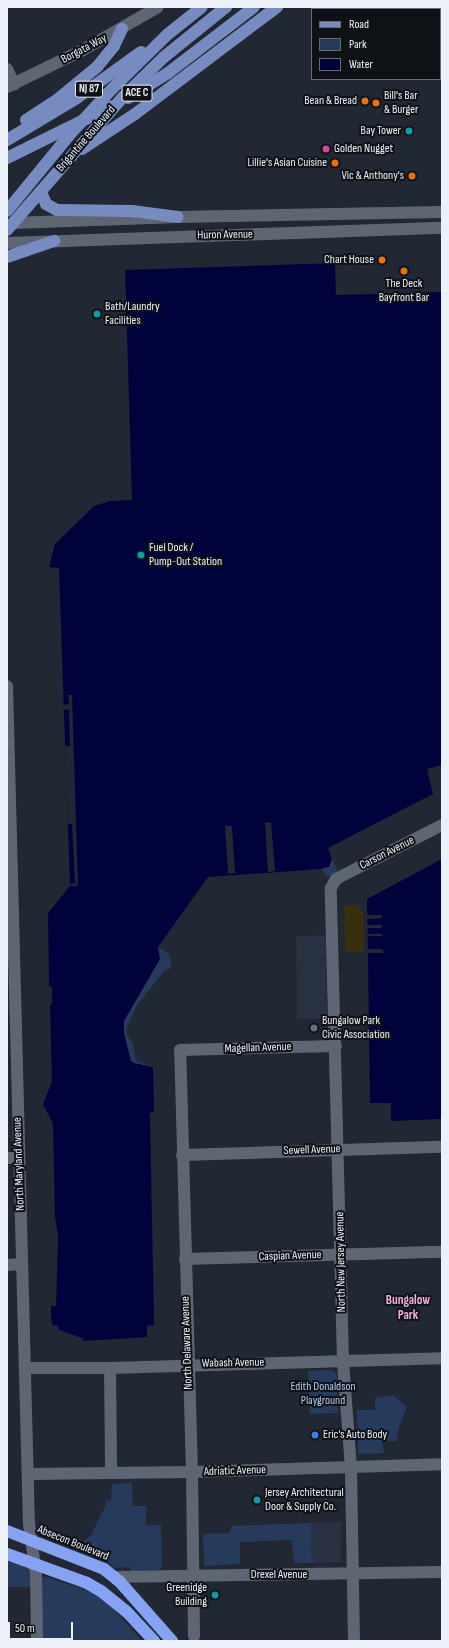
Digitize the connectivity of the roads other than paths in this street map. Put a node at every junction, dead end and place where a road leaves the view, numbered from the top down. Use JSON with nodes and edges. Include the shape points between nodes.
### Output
{"nodes":[{"id":1,"x":158,"y":7,"type":"edge"},
{"id":2,"x":202,"y":7,"type":"edge"},
{"id":3,"x":226,"y":7,"type":"edge"},
{"id":4,"x":254,"y":7,"type":"edge"},
{"id":5,"x":277,"y":7,"type":"edge"},
{"id":6,"x":122,"y":29,"type":"junction"},
{"id":7,"x":168,"y":34,"type":"junction"},
{"id":8,"x":7,"y":69,"type":"edge"},
{"id":9,"x":10,"y":86,"type":"edge"},
{"id":10,"x":7,"y":132,"type":"edge"},
{"id":11,"x":7,"y":140,"type":"edge"},
{"id":12,"x":7,"y":158,"type":"edge"},
{"id":13,"x":68,"y":159,"type":"junction"},
{"id":14,"x":41,"y":192,"type":"junction"},
{"id":15,"x":7,"y":211,"type":"edge"},
{"id":16,"x":442,"y":212,"type":"edge"},
{"id":17,"x":178,"y":217,"type":"junction"},
{"id":18,"x":9,"y":225,"type":"edge"},
{"id":19,"x":442,"y":228,"type":"edge"},
{"id":20,"x":54,"y":242,"type":"junction"},
{"id":21,"x":7,"y":243,"type":"edge"},
{"id":22,"x":7,"y":257,"type":"edge"},
{"id":23,"x":7,"y":686,"type":"edge"},
{"id":24,"x":442,"y":825,"type":"edge"},
{"id":25,"x":333,"y":883,"type":"joint"},
{"id":26,"x":336,"y":1046,"type":"junction"},
{"id":27,"x":180,"y":1050,"type":"joint"},
{"id":28,"x":12,"y":1054,"type":"edge"},
{"id":29,"x":442,"y":1147,"type":"edge"},
{"id":30,"x":339,"y":1150,"type":"junction"},
{"id":31,"x":182,"y":1155,"type":"junction"},
{"id":32,"x":13,"y":1158,"type":"edge"},
{"id":33,"x":442,"y":1252,"type":"edge"},
{"id":34,"x":341,"y":1254,"type":"junction"},
{"id":35,"x":185,"y":1259,"type":"junction"},
{"id":36,"x":7,"y":1264,"type":"edge"},
{"id":37,"x":22,"y":1264,"type":"junction"},
{"id":38,"x":442,"y":1358,"type":"edge"},
{"id":39,"x":343,"y":1361,"type":"junction"},
{"id":40,"x":188,"y":1365,"type":"junction"},
{"id":41,"x":25,"y":1368,"type":"junction"},
{"id":42,"x":110,"y":1368,"type":"junction"},
{"id":43,"x":442,"y":1464,"type":"edge"},
{"id":44,"x":351,"y":1468,"type":"junction"},
{"id":45,"x":111,"y":1472,"type":"junction"},
{"id":46,"x":192,"y":1472,"type":"junction"},
{"id":47,"x":28,"y":1474,"type":"junction"},
{"id":48,"x":7,"y":1532,"type":"edge"},
{"id":49,"x":31,"y":1540,"type":"junction"},
{"id":50,"x":7,"y":1554,"type":"edge"},
{"id":51,"x":35,"y":1564,"type":"junction"},
{"id":52,"x":442,"y":1572,"type":"edge"},
{"id":53,"x":352,"y":1574,"type":"junction"},
{"id":54,"x":193,"y":1575,"type":"junction"},
{"id":55,"x":116,"y":1578,"type":"junction"},
{"id":56,"x":194,"y":1636,"type":"dead end"},
{"id":57,"x":37,"y":1641,"type":"edge"},
{"id":58,"x":154,"y":1641,"type":"edge"},
{"id":59,"x":172,"y":1641,"type":"edge"},
{"id":60,"x":354,"y":1641,"type":"edge"}],
"edges":[{"from":1,"to":6,"type":"street","name":"Borgata Way"},
{"from":2,"to":7,"type":"main road","name":"Brigantine Boulevard","number":"NJ 87"},
{"from":3,"to":13,"type":"main road","name":"Brigantine Boulevard","number":"NJ 87","via":[[164,57],[123,97]]},
{"from":4,"to":12,"type":"main road","number":"ACE C","via":[[152,84]]},
{"from":5,"to":13,"type":"main road","via":[[135,114]]},
{"from":6,"to":9,"type":"street","name":"Borgata Way"},
{"from":6,"to":10,"type":"main road","via":[[112,50],[89,74],[45,108]]},
{"from":7,"to":11,"type":"main road","number":"NJ 87","via":[[77,98]]},
{"from":7,"to":15,"type":"main road","name":"Brigantine Boulevard","via":[[93,108]]},
{"from":8,"to":9,"type":"street"},
{"from":13,"to":14,"type":"main road","name":"Brigantine Boulevard","number":"NJ 87"},
{"from":14,"to":17,"type":"main road","via":[[46,204],[57,210],[132,211]]},
{"from":14,"to":18,"type":"main road","name":"Brigantine Boulevard","number":"NJ 87"},
{"from":16,"to":17,"type":"street","name":"Huron Avenue"},
{"from":17,"to":18,"type":"street","name":"Huron Avenue"},
{"from":19,"to":20,"type":"street","name":"Huron Avenue"},
{"from":20,"to":21,"type":"street","name":"Huron Avenue"},
{"from":20,"to":22,"type":"main road"},
{"from":23,"to":28,"type":"street","name":"North Maryland Avenue"},
{"from":24,"to":25,"type":"street","name":"Carson Avenue","via":[[336,879]]},
{"from":25,"to":26,"type":"street","name":"North New Jersey Avenue","via":[[331,888]]},
{"from":26,"to":27,"type":"street","name":"Magellan Avenue"},
{"from":26,"to":30,"type":"street","name":"North New Jersey Avenue"},
{"from":27,"to":31,"type":"street","name":"North Delaware Avenue"},
{"from":28,"to":32,"type":"street","name":"North Maryland Avenue"},
{"from":29,"to":30,"type":"street","name":"Sewell Avenue"},
{"from":30,"to":31,"type":"street","name":"Sewell Avenue"},
{"from":30,"to":34,"type":"street","name":"North New Jersey Avenue"},
{"from":31,"to":35,"type":"street","name":"North Delaware Avenue"},
{"from":32,"to":37,"type":"street","name":"North Maryland Avenue"},
{"from":33,"to":34,"type":"street","name":"Caspian Avenue"},
{"from":34,"to":35,"type":"street","name":"Caspian Avenue"},
{"from":34,"to":39,"type":"street","name":"North New Jersey Avenue"},
{"from":35,"to":40,"type":"street","name":"North Delaware Avenue"},
{"from":36,"to":37,"type":"street"},
{"from":37,"to":41,"type":"street","name":"North Maryland Avenue"},
{"from":38,"to":39,"type":"street","name":"Wabash Avenue"},
{"from":39,"to":40,"type":"street","name":"Wabash Avenue"},
{"from":39,"to":44,"type":"street","name":"North New Jersey Avenue"},
{"from":40,"to":42,"type":"street","name":"Wabash Avenue"},
{"from":40,"to":46,"type":"street","name":"North Delaware Avenue"},
{"from":41,"to":42,"type":"street","name":"Wabash Avenue"},
{"from":41,"to":47,"type":"street","name":"North Maryland Avenue"},
{"from":42,"to":45,"type":"street"},
{"from":43,"to":44,"type":"street","name":"Adriatic Avenue"},
{"from":44,"to":46,"type":"street","name":"Adriatic Avenue"},
{"from":44,"to":53,"type":"street","name":"North New Jersey Avenue"},
{"from":45,"to":46,"type":"street","name":"Adriatic Avenue"},
{"from":45,"to":47,"type":"street","name":"Adriatic Avenue"},
{"from":46,"to":54,"type":"street","name":"North Delaware Avenue"},
{"from":47,"to":49,"type":"street","name":"North Maryland Avenue"},
{"from":48,"to":49,"type":"highway","name":"Absecon Boulevard"},
{"from":49,"to":51,"type":"street","name":"North Maryland Avenue"},
{"from":49,"to":55,"type":"highway","name":"Absecon Boulevard","via":[[90,1562]]},
{"from":50,"to":51,"type":"highway"},
{"from":51,"to":57,"type":"street","name":"North Maryland Avenue"},
{"from":51,"to":58,"type":"highway","via":[[101,1590],[124,1609]]},
{"from":52,"to":53,"type":"street","name":"Drexel Avenue"},
{"from":53,"to":54,"type":"street","name":"Drexel Avenue"},
{"from":53,"to":60,"type":"street","name":"North New Jersey Avenue"},
{"from":54,"to":55,"type":"street","name":"Drexel Avenue"},
{"from":54,"to":56,"type":"street","name":"North Delaware Avenue"},
{"from":55,"to":59,"type":"highway","name":"Absecon Boulevard"}]}
